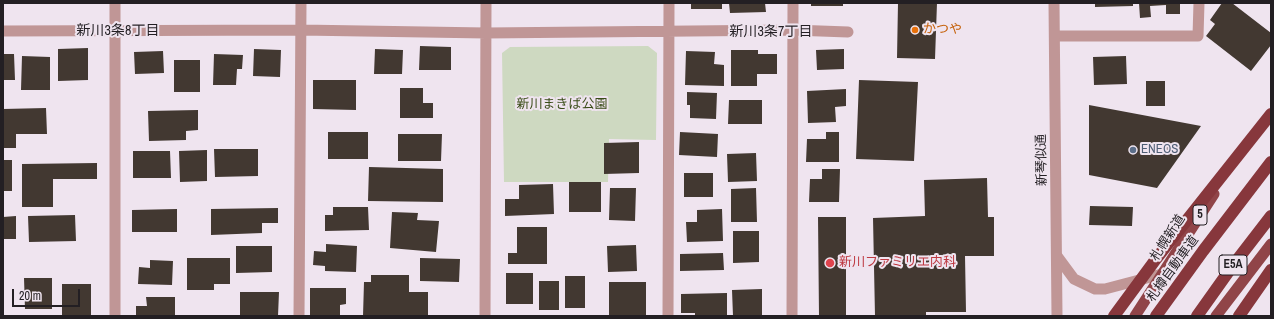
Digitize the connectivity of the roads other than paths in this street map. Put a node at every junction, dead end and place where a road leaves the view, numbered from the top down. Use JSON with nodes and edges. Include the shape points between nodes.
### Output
{"nodes":[{"id":1,"x":115,"y":3,"type":"edge"},
{"id":2,"x":301,"y":3,"type":"edge"},
{"id":3,"x":486,"y":3,"type":"edge"},
{"id":4,"x":669,"y":3,"type":"edge"},
{"id":5,"x":793,"y":3,"type":"edge"},
{"id":6,"x":1054,"y":3,"type":"edge"},
{"id":7,"x":1199,"y":3,"type":"edge"},
{"id":8,"x":115,"y":30,"type":"junction"},
{"id":9,"x":301,"y":30,"type":"junction"},
{"id":10,"x":793,"y":30,"type":"junction"},
{"id":11,"x":3,"y":31,"type":"edge"},
{"id":12,"x":669,"y":31,"type":"junction"},
{"id":13,"x":848,"y":32,"type":"dead end"},
{"id":14,"x":486,"y":33,"type":"junction"},
{"id":15,"x":1055,"y":36,"type":"junction"},
{"id":16,"x":1271,"y":114,"type":"edge"},
{"id":17,"x":1271,"y":119,"type":"edge"},
{"id":18,"x":1271,"y":162,"type":"edge"},
{"id":19,"x":1271,"y":216,"type":"edge"},
{"id":20,"x":1271,"y":244,"type":"edge"},
{"id":21,"x":1057,"y":256,"type":"junction"},
{"id":22,"x":1271,"y":270,"type":"edge"},
{"id":23,"x":1162,"y":274,"type":"junction"},
{"id":24,"x":115,"y":316,"type":"edge"},
{"id":25,"x":300,"y":316,"type":"edge"},
{"id":26,"x":485,"y":316,"type":"edge"},
{"id":27,"x":668,"y":316,"type":"edge"},
{"id":28,"x":792,"y":316,"type":"edge"},
{"id":29,"x":1057,"y":316,"type":"edge"},
{"id":30,"x":1114,"y":316,"type":"edge"},
{"id":31,"x":1135,"y":316,"type":"edge"},
{"id":32,"x":1156,"y":316,"type":"edge"},
{"id":33,"x":1197,"y":316,"type":"edge"},
{"id":34,"x":1216,"y":316,"type":"edge"},
{"id":35,"x":1239,"y":316,"type":"edge"}],
"edges":[{"from":1,"to":8,"type":"street"},
{"from":2,"to":9,"type":"street"},
{"from":3,"to":14,"type":"street"},
{"from":4,"to":12,"type":"street"},
{"from":5,"to":10,"type":"street"},
{"from":6,"to":15,"type":"street","name":"新琴似通"},
{"from":7,"to":15,"type":"street","via":[[1198,36]]},
{"from":8,"to":9,"type":"street"},
{"from":8,"to":11,"type":"street"},
{"from":8,"to":24,"type":"street"},
{"from":9,"to":14,"type":"street"},
{"from":9,"to":25,"type":"street"},
{"from":10,"to":12,"type":"street"},
{"from":10,"to":13,"type":"street"},
{"from":10,"to":28,"type":"street"},
{"from":12,"to":14,"type":"street"},
{"from":12,"to":27,"type":"street"},
{"from":14,"to":26,"type":"street"},
{"from":15,"to":21,"type":"street","name":"新琴似通"},
{"from":16,"to":30,"type":"highway","bridge":true},
{"from":17,"to":23,"type":"highway","name":"札幌新道","number":"5","via":[[1219,186]]},
{"from":18,"to":32,"type":"highway","name":"札樽自動車道","number":"E5A","via":[[1202,251]]},
{"from":19,"to":33,"type":"highway","number":"E5A"},
{"from":20,"to":34,"type":"highway"},
{"from":21,"to":23,"type":"street","via":[[1074,279],[1095,289]]},
{"from":21,"to":29,"type":"street","name":"新琴似通"},
{"from":22,"to":35,"type":"highway"},
{"from":23,"to":31,"type":"highway","name":"札幌新道","number":"5"}]}
